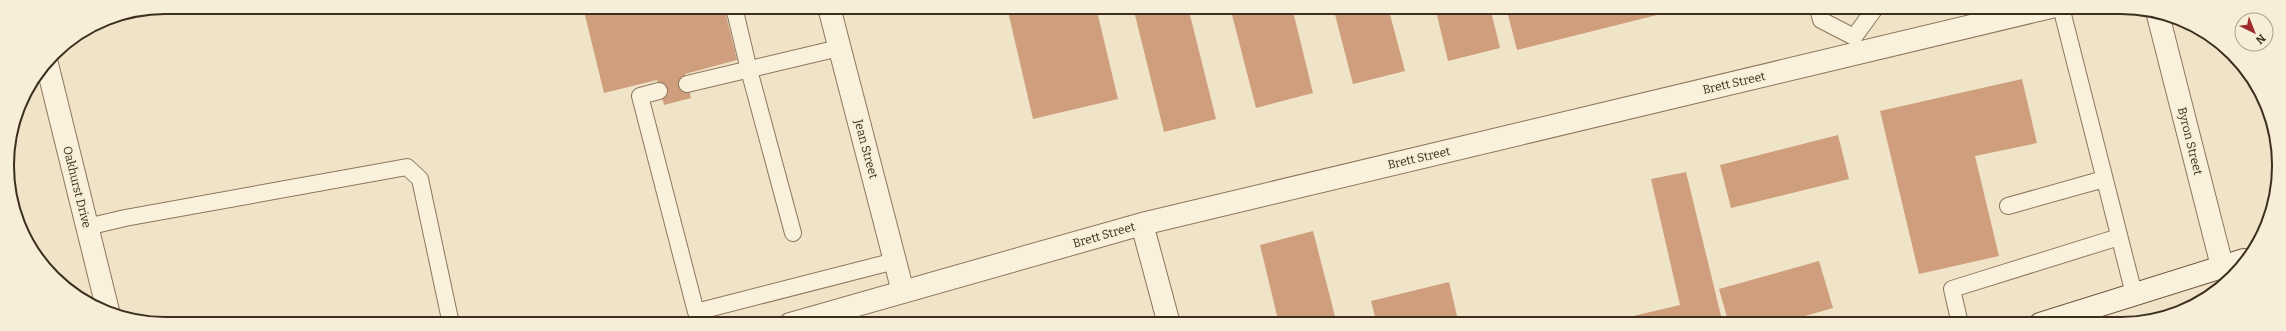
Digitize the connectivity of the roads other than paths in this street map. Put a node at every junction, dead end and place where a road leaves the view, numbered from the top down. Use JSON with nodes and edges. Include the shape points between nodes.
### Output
{"nodes":[{"id":1,"x":736,"y":14,"type":"edge"},
{"id":2,"x":831,"y":14,"type":"edge"},
{"id":3,"x":1820,"y":14,"type":"edge"},
{"id":4,"x":1872,"y":14,"type":"edge"},
{"id":5,"x":2015,"y":14,"type":"edge"},
{"id":6,"x":2063,"y":14,"type":"edge"},
{"id":7,"x":2159,"y":19,"type":"edge"},
{"id":8,"x":1856,"y":45,"type":"junction"},
{"id":9,"x":839,"y":48,"type":"junction"},
{"id":10,"x":48,"y":70,"type":"edge"},
{"id":11,"x":749,"y":70,"type":"junction"},
{"id":12,"x":687,"y":84,"type":"dead end"},
{"id":13,"x":659,"y":92,"type":"dead end"},
{"id":14,"x":2104,"y":179,"type":"junction"},
{"id":15,"x":2008,"y":206,"type":"dead end"},
{"id":16,"x":1142,"y":224,"type":"junction"},
{"id":17,"x":87,"y":227,"type":"junction"},
{"id":18,"x":793,"y":233,"type":"dead end"},
{"id":19,"x":2119,"y":237,"type":"junction"},
{"id":20,"x":895,"y":261,"type":"junction"},
{"id":21,"x":2237,"y":262,"type":"edge"},
{"id":22,"x":2222,"y":266,"type":"junction"},
{"id":23,"x":903,"y":292,"type":"junction"},
{"id":24,"x":2134,"y":294,"type":"junction"},
{"id":25,"x":106,"y":304,"type":"edge"},
{"id":26,"x":450,"y":317,"type":"edge"},
{"id":27,"x":815,"y":317,"type":"edge"},
{"id":28,"x":1167,"y":317,"type":"edge"},
{"id":29,"x":1958,"y":317,"type":"edge"},
{"id":30,"x":2062,"y":317,"type":"edge"}],
"edges":[{"from":1,"to":11,"type":"lane"},
{"from":2,"to":9,"type":"street","name":"Jean Street"},
{"from":3,"to":8,"type":"lane","via":[[1821,20]]},
{"from":4,"to":8,"type":"lane"},
{"from":5,"to":8,"type":"street","name":"Brett Street"},
{"from":6,"to":14,"type":"lane"},
{"from":7,"to":22,"type":"street","name":"Byron Street"},
{"from":8,"to":16,"type":"street","name":"Brett Street"},
{"from":9,"to":11,"type":"lane"},
{"from":9,"to":20,"type":"street","name":"Jean Street"},
{"from":10,"to":17,"type":"street","name":"Oakhurst Drive"},
{"from":11,"to":12,"type":"lane"},
{"from":11,"to":18,"type":"lane"},
{"from":13,"to":20,"type":"lane","via":[[640,96],[696,312]]},
{"from":14,"to":15,"type":"lane"},
{"from":14,"to":19,"type":"lane"},
{"from":16,"to":23,"type":"street","name":"Brett Street"},
{"from":16,"to":28,"type":"street"},
{"from":17,"to":25,"type":"street","name":"Oakhurst Drive"},
{"from":17,"to":26,"type":"lane","via":[[407,167],[420,179]]},
{"from":19,"to":24,"type":"lane"},
{"from":19,"to":29,"type":"lane","via":[[1952,288]]},
{"from":20,"to":23,"type":"street","name":"Jean Street"},
{"from":21,"to":22,"type":"street"},
{"from":22,"to":24,"type":"street"},
{"from":23,"to":27,"type":"street","name":"Brett Street"},
{"from":24,"to":30,"type":"street"}]}
